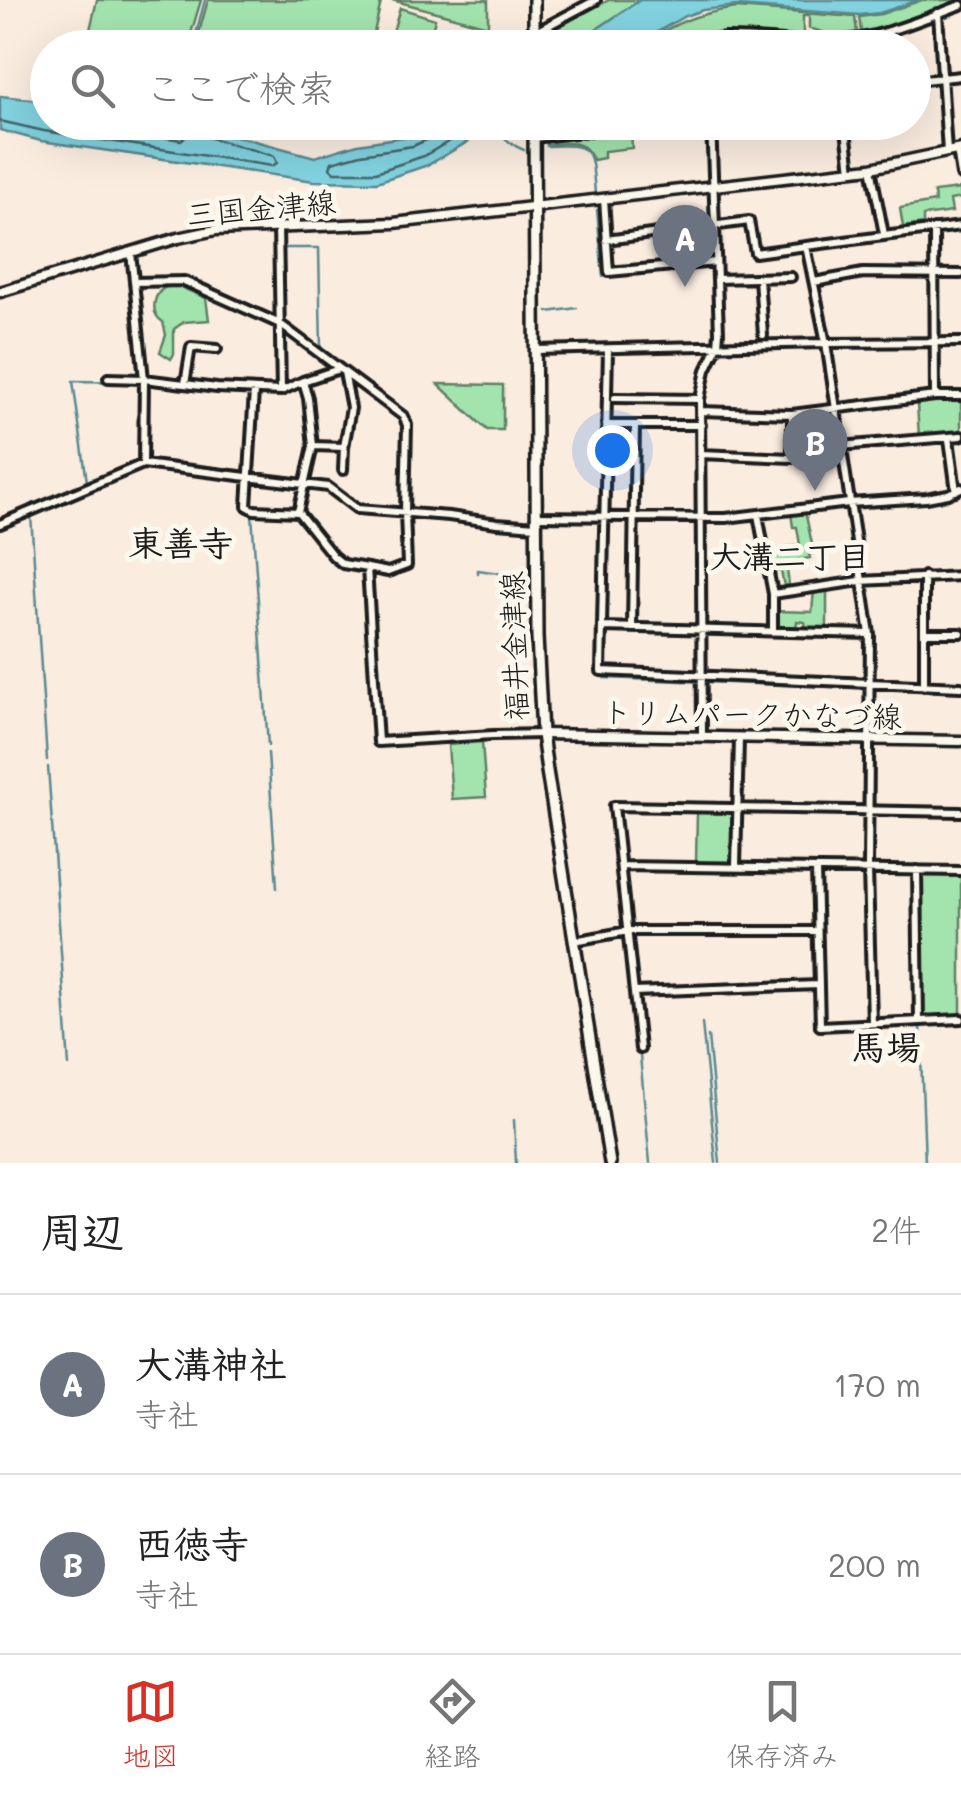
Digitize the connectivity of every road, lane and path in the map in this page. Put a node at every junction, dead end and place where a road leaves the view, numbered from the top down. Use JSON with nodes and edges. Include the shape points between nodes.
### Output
{"nodes":[{"id":1,"x":534,"y":0,"type":"edge"},
{"id":2,"x":596,"y":0,"type":"edge"},
{"id":3,"x":961,"y":5,"type":"edge"},
{"id":4,"x":938,"y":14,"type":"junction"},
{"id":5,"x":534,"y":30,"type":"edge"},
{"id":6,"x":551,"y":30,"type":"edge"},
{"id":7,"x":888,"y":30,"type":"edge"},
{"id":8,"x":961,"y":76,"type":"edge"},
{"id":9,"x":942,"y":78,"type":"junction"},
{"id":10,"x":931,"y":79,"type":"edge"},
{"id":11,"x":534,"y":140,"type":"edge"},
{"id":12,"x":712,"y":140,"type":"edge"},
{"id":13,"x":848,"y":140,"type":"edge"},
{"id":14,"x":955,"y":150,"type":"edge"},
{"id":15,"x":871,"y":168,"type":"junction"},
{"id":16,"x":851,"y":170,"type":"junction"},
{"id":17,"x":961,"y":176,"type":"edge"},
{"id":18,"x":713,"y":186,"type":"junction"},
{"id":19,"x":604,"y":198,"type":"junction"},
{"id":20,"x":534,"y":208,"type":"junction"},
{"id":21,"x":714,"y":225,"type":"junction"},
{"id":22,"x":278,"y":226,"type":"junction"},
{"id":23,"x":961,"y":226,"type":"edge"},
{"id":24,"x":934,"y":229,"type":"junction"},
{"id":25,"x":884,"y":234,"type":"junction"},
{"id":26,"x":606,"y":240,"type":"junction"},
{"id":27,"x":806,"y":246,"type":"junction"},
{"id":28,"x":131,"y":252,"type":"junction"},
{"id":29,"x":716,"y":262,"type":"junction"},
{"id":30,"x":936,"y":274,"type":"junction"},
{"id":31,"x":961,"y":274,"type":"edge"},
{"id":32,"x":791,"y":277,"type":"dead end"},
{"id":33,"x":760,"y":278,"type":"junction"},
{"id":34,"x":718,"y":279,"type":"junction"},
{"id":35,"x":134,"y":282,"type":"junction"},
{"id":36,"x":814,"y":282,"type":"junction"},
{"id":37,"x":0,"y":292,"type":"edge"},
{"id":38,"x":280,"y":324,"type":"junction"},
{"id":39,"x":763,"y":335,"type":"dead end"},
{"id":40,"x":935,"y":342,"type":"junction"},
{"id":41,"x":961,"y":342,"type":"edge"},
{"id":42,"x":826,"y":343,"type":"junction"},
{"id":43,"x":718,"y":345,"type":"junction"},
{"id":44,"x":217,"y":349,"type":"dead end"},
{"id":45,"x":608,"y":349,"type":"junction"},
{"id":46,"x":535,"y":350,"type":"junction"},
{"id":47,"x":342,"y":370,"type":"junction"},
{"id":48,"x":108,"y":378,"type":"dead end"},
{"id":49,"x":144,"y":379,"type":"junction"},
{"id":50,"x":303,"y":381,"type":"junction"},
{"id":51,"x":184,"y":384,"type":"junction"},
{"id":52,"x":254,"y":391,"type":"junction"},
{"id":53,"x":281,"y":391,"type":"junction"},
{"id":54,"x":934,"y":396,"type":"junction"},
{"id":55,"x":961,"y":396,"type":"edge"},
{"id":56,"x":615,"y":398,"type":"dead end"},
{"id":57,"x":700,"y":399,"type":"junction"},
{"id":58,"x":835,"y":409,"type":"junction"},
{"id":59,"x":701,"y":411,"type":"junction"},
{"id":60,"x":792,"y":414,"type":"junction"},
{"id":61,"x":606,"y":424,"type":"junction"},
{"id":62,"x":635,"y":425,"type":"junction"},
{"id":63,"x":701,"y":425,"type":"junction"},
{"id":64,"x":961,"y":436,"type":"edge"},
{"id":65,"x":949,"y":439,"type":"junction"},
{"id":66,"x":313,"y":446,"type":"junction"},
{"id":67,"x":840,"y":446,"type":"junction"},
{"id":68,"x":344,"y":447,"type":"junction"},
{"id":69,"x":701,"y":454,"type":"junction"},
{"id":70,"x":143,"y":464,"type":"junction"},
{"id":71,"x":343,"y":470,"type":"dead end"},
{"id":72,"x":248,"y":476,"type":"junction"},
{"id":73,"x":304,"y":484,"type":"junction"},
{"id":74,"x":958,"y":490,"type":"edge"},
{"id":75,"x":849,"y":502,"type":"junction"},
{"id":76,"x":298,"y":512,"type":"junction"},
{"id":77,"x":405,"y":512,"type":"junction"},
{"id":78,"x":758,"y":515,"type":"junction"},
{"id":79,"x":604,"y":517,"type":"junction"},
{"id":80,"x":634,"y":518,"type":"junction"},
{"id":81,"x":700,"y":518,"type":"junction"},
{"id":82,"x":536,"y":521,"type":"junction"},
{"id":83,"x":0,"y":524,"type":"edge"},
{"id":84,"x":367,"y":568,"type":"junction"},
{"id":85,"x":924,"y":576,"type":"junction"},
{"id":86,"x":961,"y":576,"type":"edge"},
{"id":87,"x":860,"y":581,"type":"junction"},
{"id":88,"x":773,"y":594,"type":"junction"},
{"id":89,"x":602,"y":627,"type":"junction"},
{"id":90,"x":632,"y":628,"type":"junction"},
{"id":91,"x":703,"y":630,"type":"junction"},
{"id":92,"x":773,"y":632,"type":"junction"},
{"id":93,"x":925,"y":633,"type":"junction"},
{"id":94,"x":961,"y":633,"type":"edge"},
{"id":95,"x":870,"y":634,"type":"junction"},
{"id":96,"x":704,"y":677,"type":"junction"},
{"id":97,"x":870,"y":684,"type":"junction"},
{"id":98,"x":924,"y":686,"type":"junction"},
{"id":99,"x":961,"y":687,"type":"edge"},
{"id":100,"x":542,"y":734,"type":"junction"},
{"id":101,"x":702,"y":737,"type":"junction"},
{"id":102,"x":739,"y":738,"type":"junction"},
{"id":103,"x":870,"y":740,"type":"junction"},
{"id":104,"x":961,"y":741,"type":"edge"},
{"id":105,"x":738,"y":808,"type":"junction"},
{"id":106,"x":869,"y":811,"type":"junction"},
{"id":107,"x":961,"y":812,"type":"edge"},
{"id":108,"x":622,"y":866,"type":"junction"},
{"id":109,"x":736,"y":867,"type":"junction"},
{"id":110,"x":816,"y":869,"type":"junction"},
{"id":111,"x":868,"y":869,"type":"junction"},
{"id":112,"x":917,"y":870,"type":"junction"},
{"id":113,"x":961,"y":870,"type":"edge"},
{"id":114,"x":816,"y":931,"type":"junction"},
{"id":115,"x":628,"y":932,"type":"junction"},
{"id":116,"x":574,"y":941,"type":"junction"},
{"id":117,"x":818,"y":985,"type":"junction"},
{"id":118,"x":634,"y":992,"type":"junction"},
{"id":119,"x":961,"y":1019,"type":"edge"},
{"id":120,"x":919,"y":1021,"type":"junction"},
{"id":121,"x":872,"y":1023,"type":"junction"},
{"id":122,"x":640,"y":1050,"type":"dead end"},
{"id":123,"x":610,"y":1163,"type":"edge"}],
"edges":[{"from":1,"to":5,"type":"main road"},
{"from":2,"to":6,"type":"street"},
{"from":3,"to":4,"type":"street"},
{"from":4,"to":7,"type":"street"},
{"from":4,"to":9,"type":"street"},
{"from":8,"to":9,"type":"street"},
{"from":9,"to":10,"type":"street"},
{"from":9,"to":14,"type":"street"},
{"from":11,"to":20,"type":"main road","name":"福井金津線"},
{"from":12,"to":18,"type":"street"},
{"from":13,"to":16,"type":"street"},
{"from":14,"to":15,"type":"main road","name":"三国金津線"},
{"from":14,"to":17,"type":"street"},
{"from":15,"to":16,"type":"main road","name":"三国金津線"},
{"from":15,"to":25,"type":"street"},
{"from":16,"to":18,"type":"main road","name":"三国金津線"},
{"from":18,"to":19,"type":"main road","name":"三国金津線"},
{"from":18,"to":21,"type":"street"},
{"from":19,"to":20,"type":"main road","name":"三国金津線"},
{"from":19,"to":26,"type":"street"},
{"from":20,"to":22,"type":"main road","name":"三国金津線","via":[[394,223]]},
{"from":20,"to":46,"type":"main road","name":"福井金津線"},
{"from":21,"to":26,"type":"street"},
{"from":21,"to":27,"type":"street","via":[[749,222],[755,253]]},
{"from":21,"to":29,"type":"street"},
{"from":22,"to":28,"type":"main road","name":"三国金津線","via":[[216,230]]},
{"from":22,"to":38,"type":"street"},
{"from":23,"to":24,"type":"street"},
{"from":24,"to":25,"type":"street"},
{"from":24,"to":30,"type":"street"},
{"from":25,"to":27,"type":"street"},
{"from":26,"to":29,"type":"street","via":[[609,272]]},
{"from":27,"to":36,"type":"street"},
{"from":28,"to":35,"type":"street"},
{"from":28,"to":37,"type":"main road","name":"三国金津線"},
{"from":29,"to":34,"type":"street"},
{"from":30,"to":31,"type":"street"},
{"from":30,"to":36,"type":"street","via":[[863,273]]},
{"from":30,"to":40,"type":"street"},
{"from":32,"to":33,"type":"street"},
{"from":33,"to":34,"type":"street"},
{"from":33,"to":39,"type":"street"},
{"from":34,"to":43,"type":"street"},
{"from":35,"to":38,"type":"street","via":[[184,281]]},
{"from":35,"to":49,"type":"street"},
{"from":36,"to":42,"type":"street"},
{"from":38,"to":47,"type":"street"},
{"from":38,"to":53,"type":"street"},
{"from":40,"to":41,"type":"street"},
{"from":40,"to":42,"type":"street"},
{"from":40,"to":54,"type":"street"},
{"from":42,"to":43,"type":"street"},
{"from":42,"to":58,"type":"street"},
{"from":43,"to":45,"type":"street"},
{"from":43,"to":57,"type":"street"},
{"from":44,"to":51,"type":"street","via":[[192,347]]},
{"from":45,"to":46,"type":"street"},
{"from":45,"to":61,"type":"street"},
{"from":46,"to":82,"type":"main road","name":"福井金津線"},
{"from":47,"to":50,"type":"street"},
{"from":47,"to":68,"type":"street","via":[[351,408]]},
{"from":47,"to":77,"type":"street","via":[[407,425]]},
{"from":48,"to":49,"type":"street"},
{"from":49,"to":51,"type":"street"},
{"from":49,"to":70,"type":"street"},
{"from":50,"to":53,"type":"street"},
{"from":50,"to":66,"type":"street"},
{"from":51,"to":52,"type":"street"},
{"from":52,"to":53,"type":"street"},
{"from":52,"to":72,"type":"street"},
{"from":54,"to":55,"type":"street"},
{"from":54,"to":58,"type":"street"},
{"from":56,"to":57,"type":"street"},
{"from":57,"to":59,"type":"street"},
{"from":58,"to":60,"type":"street"},
{"from":58,"to":67,"type":"street"},
{"from":59,"to":60,"type":"street"},
{"from":59,"to":63,"type":"street"},
{"from":60,"to":69,"type":"street","via":[[792,458]]},
{"from":61,"to":62,"type":"street"},
{"from":61,"to":79,"type":"street"},
{"from":62,"to":63,"type":"street"},
{"from":62,"to":80,"type":"street"},
{"from":63,"to":69,"type":"street"},
{"from":64,"to":65,"type":"street"},
{"from":65,"to":67,"type":"street"},
{"from":65,"to":74,"type":"street"},
{"from":66,"to":68,"type":"street"},
{"from":66,"to":73,"type":"street"},
{"from":67,"to":75,"type":"street"},
{"from":68,"to":71,"type":"street"},
{"from":69,"to":81,"type":"street"},
{"from":70,"to":72,"type":"street"},
{"from":70,"to":83,"type":"street"},
{"from":72,"to":73,"type":"street"},
{"from":72,"to":76,"type":"street","via":[[247,506]]},
{"from":73,"to":76,"type":"street"},
{"from":73,"to":77,"type":"street","via":[[328,487],[358,510]]},
{"from":74,"to":75,"type":"street"},
{"from":75,"to":78,"type":"street"},
{"from":75,"to":87,"type":"street"},
{"from":76,"to":84,"type":"street","via":[[333,556]]},
{"from":77,"to":82,"type":"street"},
{"from":77,"to":84,"type":"street","via":[[407,565],[388,572]]},
{"from":78,"to":81,"type":"street"},
{"from":78,"to":88,"type":"street"},
{"from":79,"to":80,"type":"street"},
{"from":79,"to":82,"type":"street"},
{"from":79,"to":89,"type":"street"},
{"from":80,"to":81,"type":"street"},
{"from":80,"to":90,"type":"street"},
{"from":81,"to":91,"type":"street"},
{"from":82,"to":100,"type":"main road","name":"福井金津線"},
{"from":84,"to":100,"type":"street","via":[[378,742]]},
{"from":85,"to":86,"type":"street"},
{"from":85,"to":87,"type":"street"},
{"from":85,"to":93,"type":"street"},
{"from":87,"to":88,"type":"street"},
{"from":87,"to":95,"type":"street"},
{"from":88,"to":92,"type":"street"},
{"from":89,"to":90,"type":"street"},
{"from":89,"to":96,"type":"street","via":[[601,671]]},
{"from":90,"to":91,"type":"street"},
{"from":91,"to":92,"type":"street"},
{"from":91,"to":96,"type":"street"},
{"from":92,"to":95,"type":"street"},
{"from":93,"to":94,"type":"street"},
{"from":93,"to":98,"type":"street"},
{"from":95,"to":97,"type":"street"},
{"from":96,"to":97,"type":"street"},
{"from":96,"to":101,"type":"street"},
{"from":97,"to":98,"type":"street"},
{"from":97,"to":103,"type":"street"},
{"from":98,"to":99,"type":"street"},
{"from":100,"to":101,"type":"main road","name":"トリムパークかなづ線"},
{"from":100,"to":116,"type":"main road","name":"福井金津線"},
{"from":101,"to":102,"type":"main road","name":"トリムパークかなづ線"},
{"from":102,"to":103,"type":"main road","name":"トリムパークかなづ線"},
{"from":102,"to":105,"type":"street"},
{"from":103,"to":104,"type":"main road","name":"トリムパークかなづ線"},
{"from":103,"to":106,"type":"street"},
{"from":105,"to":106,"type":"street"},
{"from":105,"to":108,"type":"street","via":[[614,806]]},
{"from":105,"to":109,"type":"street"},
{"from":106,"to":107,"type":"street"},
{"from":106,"to":111,"type":"street"},
{"from":108,"to":109,"type":"street"},
{"from":108,"to":115,"type":"street"},
{"from":109,"to":110,"type":"street"},
{"from":110,"to":111,"type":"street"},
{"from":110,"to":114,"type":"street"},
{"from":111,"to":112,"type":"street"},
{"from":111,"to":121,"type":"street"},
{"from":112,"to":113,"type":"street"},
{"from":112,"to":120,"type":"street"},
{"from":114,"to":115,"type":"street"},
{"from":114,"to":117,"type":"street"},
{"from":115,"to":116,"type":"street"},
{"from":115,"to":118,"type":"street"},
{"from":116,"to":123,"type":"main road","name":"福井金津線"},
{"from":117,"to":118,"type":"street"},
{"from":117,"to":121,"type":"street","via":[[820,1026]]},
{"from":118,"to":122,"type":"street"},
{"from":119,"to":120,"type":"street"},
{"from":120,"to":121,"type":"street"}]}
